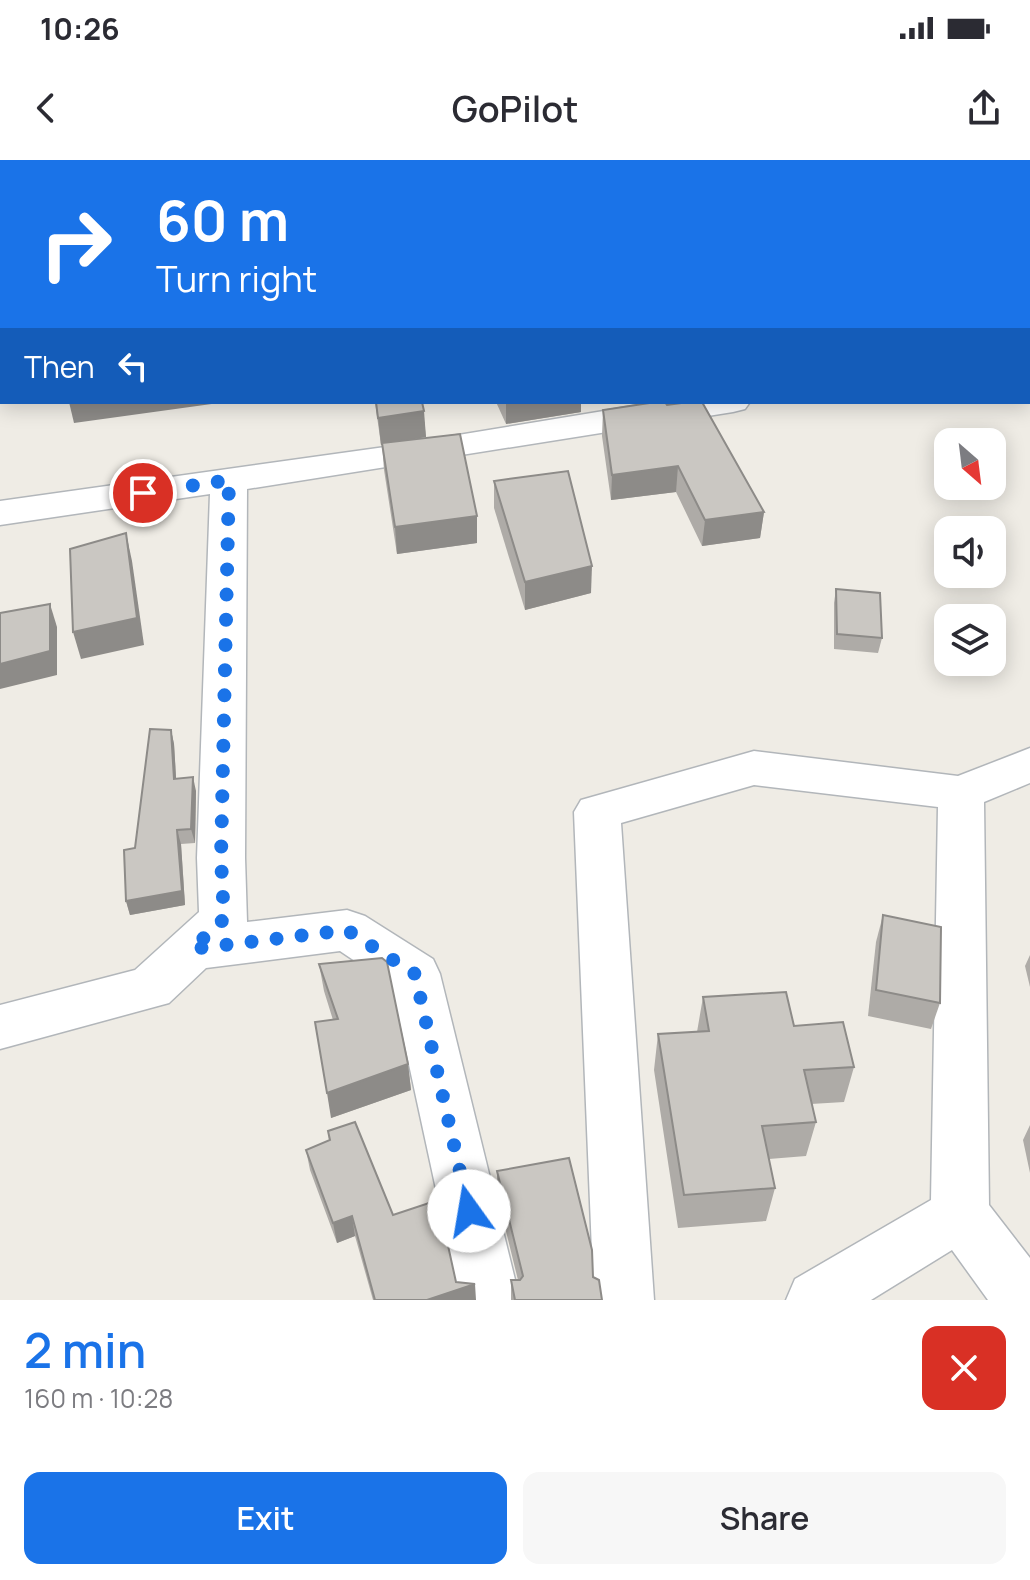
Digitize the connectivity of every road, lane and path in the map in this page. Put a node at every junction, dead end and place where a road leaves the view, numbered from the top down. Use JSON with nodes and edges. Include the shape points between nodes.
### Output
{"nodes":[{"id":1,"x":720,"y":404,"type":"edge"},
{"id":2,"x":229,"y":480,"type":"junction"},
{"id":3,"x":0,"y":513,"type":"edge"},
{"id":4,"x":1030,"y":765,"type":"edge"},
{"id":5,"x":961,"y":793,"type":"junction"},
{"id":6,"x":192,"y":949,"type":"junction"},
{"id":7,"x":0,"y":1027,"type":"edge"},
{"id":8,"x":960,"y":1214,"type":"junction"},
{"id":9,"x":490,"y":1300,"type":"edge"},
{"id":10,"x":624,"y":1300,"type":"edge"},
{"id":11,"x":816,"y":1300,"type":"edge"},
{"id":12,"x":1025,"y":1300,"type":"edge"}],
"edges":[{"from":1,"to":2,"type":"street"},
{"from":2,"to":3,"type":"street"},
{"from":2,"to":6,"type":"street","via":[[224,919]]},
{"from":4,"to":5,"type":"street"},
{"from":5,"to":8,"type":"street"},
{"from":5,"to":10,"type":"street","via":[[754,768],[597,812]]},
{"from":6,"to":7,"type":"street","via":[[151,988]]},
{"from":6,"to":9,"type":"street","via":[[347,930],[415,974]]},
{"from":8,"to":11,"type":"street"},
{"from":8,"to":12,"type":"street"}]}
